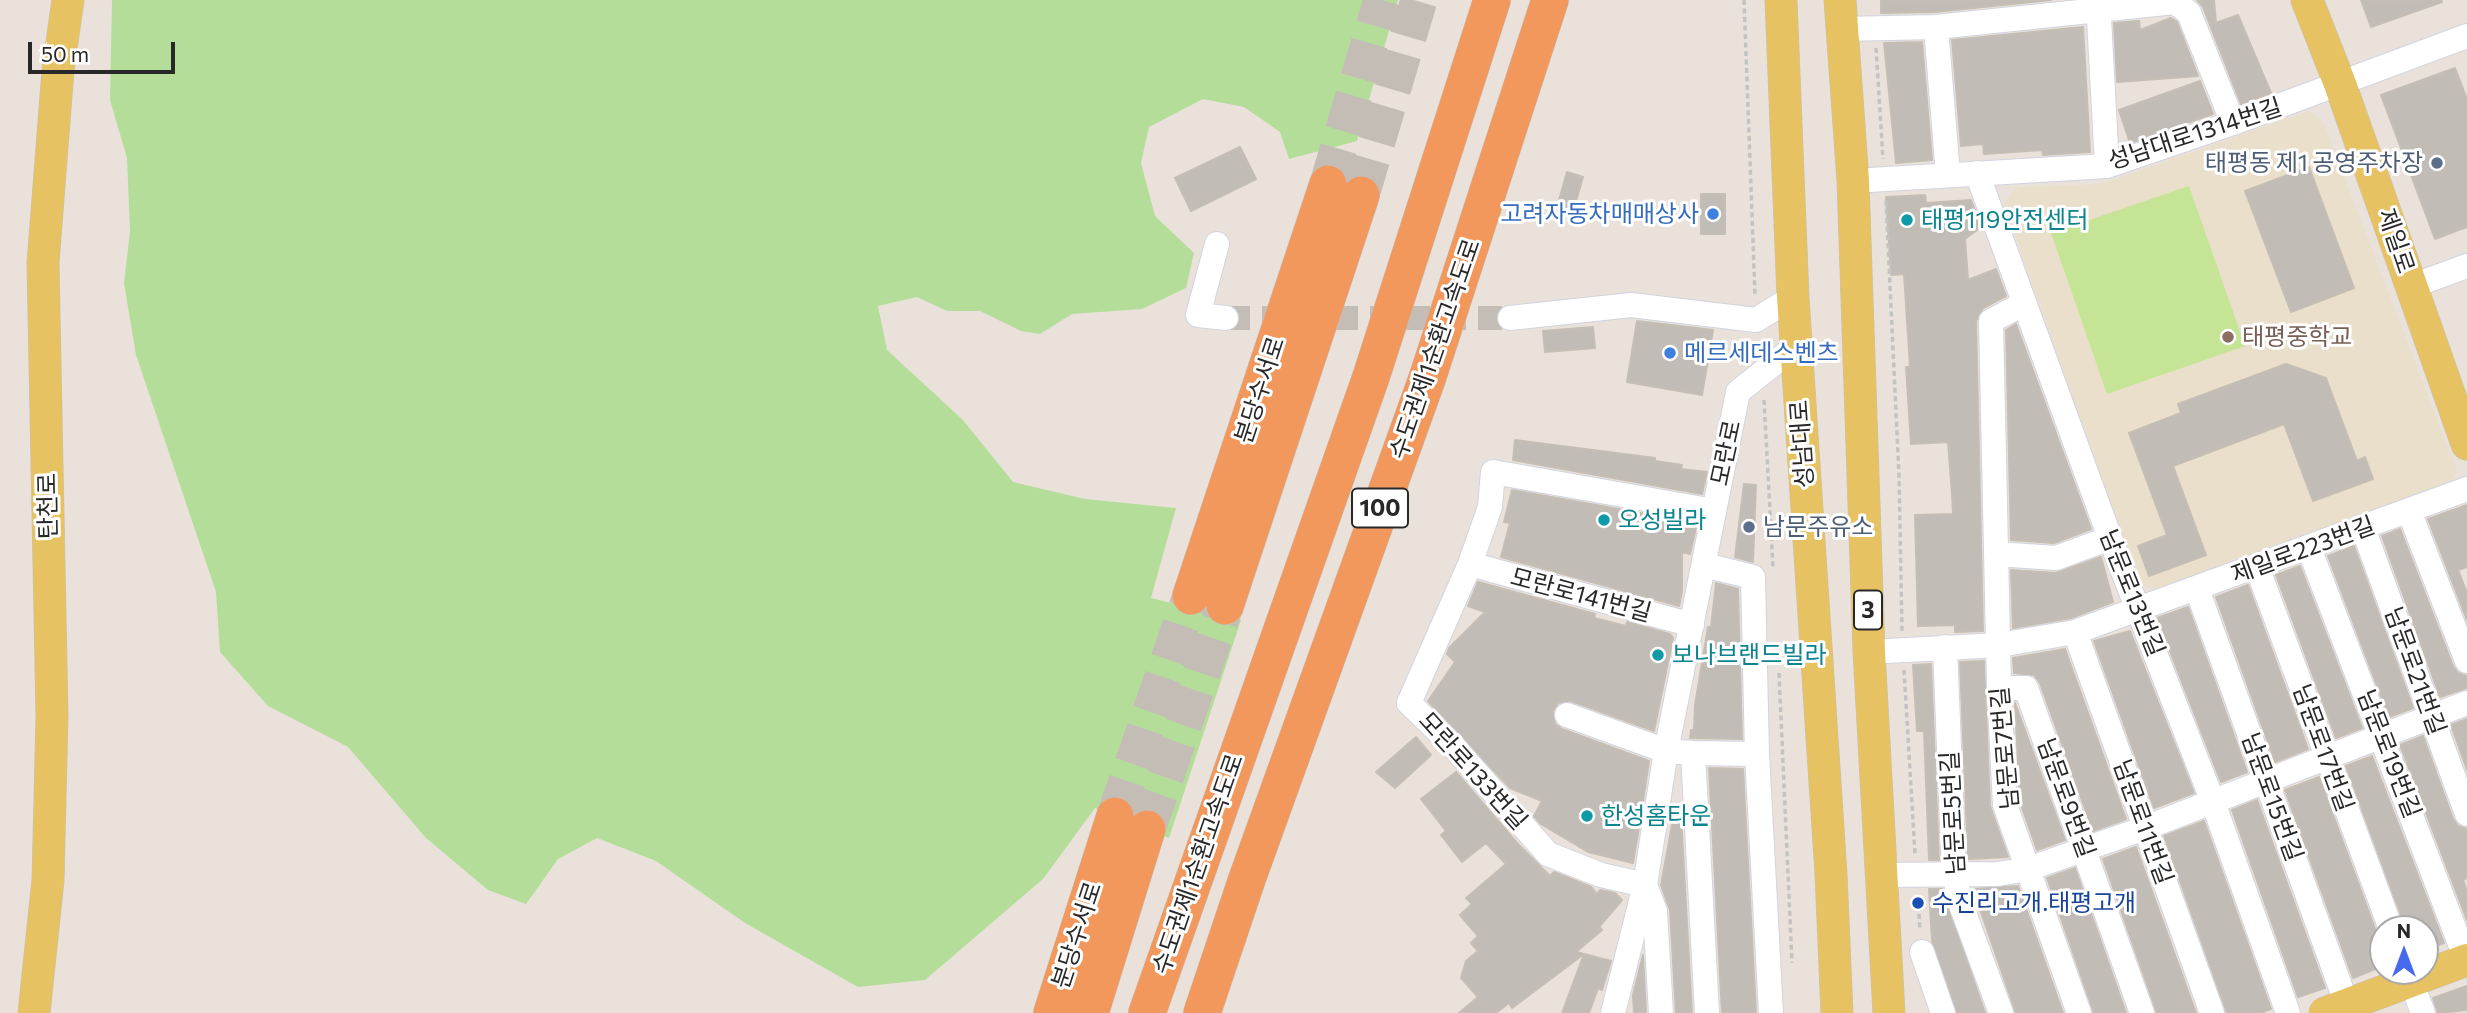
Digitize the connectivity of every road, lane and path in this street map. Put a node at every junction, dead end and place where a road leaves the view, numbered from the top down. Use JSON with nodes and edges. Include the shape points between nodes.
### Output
{"nodes":[{"id":1,"x":68,"y":0,"type":"edge"},
{"id":2,"x":1492,"y":0,"type":"edge"},
{"id":3,"x":1550,"y":0,"type":"edge"},
{"id":4,"x":1744,"y":0,"type":"edge"},
{"id":5,"x":1781,"y":0,"type":"edge"},
{"id":6,"x":2307,"y":0,"type":"edge"},
{"id":7,"x":2328,"y":0,"type":"edge"},
{"id":8,"x":2098,"y":5,"type":"edge"},
{"id":9,"x":1841,"y":15,"type":"edge"},
{"id":10,"x":1936,"y":27,"type":"junction"},
{"id":11,"x":1874,"y":29,"type":"junction"},
{"id":12,"x":2466,"y":38,"type":"edge"},
{"id":13,"x":2347,"y":81,"type":"junction"},
{"id":14,"x":2232,"y":124,"type":"junction"},
{"id":15,"x":2107,"y":166,"type":"junction"},
{"id":16,"x":1978,"y":173,"type":"junction"},
{"id":17,"x":1948,"y":175,"type":"junction"},
{"id":18,"x":1885,"y":179,"type":"junction"},
{"id":19,"x":1853,"y":181,"type":"junction"},
{"id":20,"x":1344,"y":189,"type":"tunnel mouth"},
{"id":21,"x":1217,"y":244,"type":"dead end"},
{"id":22,"x":2467,"y":266,"type":"edge"},
{"id":23,"x":2426,"y":281,"type":"junction"},
{"id":24,"x":1793,"y":297,"type":"junction"},
{"id":25,"x":2023,"y":304,"type":"junction"},
{"id":26,"x":1226,"y":318,"type":"tunnel mouth"},
{"id":27,"x":1510,"y":318,"type":"tunnel mouth"},
{"id":28,"x":1756,"y":320,"type":"junction"},
{"id":29,"x":1796,"y":346,"type":"junction"},
{"id":30,"x":1763,"y":373,"type":"junction"},
{"id":31,"x":2467,"y":390,"type":"edge"},
{"id":32,"x":2467,"y":444,"type":"edge"},
{"id":33,"x":2467,"y":489,"type":"edge"},
{"id":34,"x":2409,"y":511,"type":"junction"},
{"id":35,"x":1714,"y":512,"type":"junction"},
{"id":36,"x":2363,"y":528,"type":"junction"},
{"id":37,"x":2109,"y":538,"type":"junction"},
{"id":38,"x":2309,"y":548,"type":"junction"},
{"id":39,"x":1996,"y":554,"type":"junction"},
{"id":40,"x":1470,"y":564,"type":"junction"},
{"id":41,"x":1704,"y":565,"type":"junction"},
{"id":42,"x":2258,"y":567,"type":"junction"},
{"id":43,"x":1773,"y":573,"type":"dead end"},
{"id":44,"x":2197,"y":589,"type":"junction"},
{"id":45,"x":1208,"y":601,"type":"tunnel mouth"},
{"id":46,"x":2139,"y":608,"type":"junction"},
{"id":47,"x":1692,"y":625,"type":"junction"},
{"id":48,"x":2075,"y":632,"type":"junction"},
{"id":49,"x":1999,"y":645,"type":"junction"},
{"id":50,"x":1945,"y":647,"type":"junction"},
{"id":51,"x":1903,"y":649,"type":"junction"},
{"id":52,"x":1869,"y":652,"type":"junction"},
{"id":53,"x":2467,"y":661,"type":"edge"},
{"id":54,"x":1779,"y":670,"type":"dead end"},
{"id":55,"x":1999,"y":688,"type":"junction"},
{"id":56,"x":2467,"y":703,"type":"edge"},
{"id":57,"x":1567,"y":715,"type":"dead end"},
{"id":58,"x":2431,"y":717,"type":"junction"},
{"id":59,"x":2382,"y":736,"type":"junction"},
{"id":60,"x":1666,"y":751,"type":"junction"},
{"id":61,"x":1693,"y":753,"type":"junction"},
{"id":62,"x":1757,"y":754,"type":"junction"},
{"id":63,"x":2326,"y":758,"type":"junction"},
{"id":64,"x":2267,"y":780,"type":"junction"},
{"id":65,"x":2213,"y":802,"type":"junction"},
{"id":66,"x":2467,"y":814,"type":"edge"},
{"id":67,"x":2145,"y":828,"type":"junction"},
{"id":68,"x":2085,"y":850,"type":"junction"},
{"id":69,"x":2028,"y":869,"type":"junction"},
{"id":70,"x":1954,"y":873,"type":"junction"},
{"id":71,"x":1916,"y":874,"type":"junction"},
{"id":72,"x":1879,"y":875,"type":"junction"},
{"id":73,"x":1645,"y":885,"type":"junction"},
{"id":74,"x":2386,"y":915,"type":"edge"},
{"id":75,"x":1921,"y":948,"type":"joint"},
{"id":76,"x":2467,"y":961,"type":"edge"},
{"id":77,"x":2439,"y":968,"type":"edge"},
{"id":78,"x":1793,"y":972,"type":"dead end"},
{"id":79,"x":2389,"y":985,"type":"edge"},
{"id":80,"x":2412,"y":985,"type":"edge"},
{"id":81,"x":2336,"y":1009,"type":"edge"},
{"id":82,"x":34,"y":1013,"type":"edge"},
{"id":83,"x":1052,"y":1013,"type":"edge"},
{"id":84,"x":1090,"y":1013,"type":"edge"},
{"id":85,"x":1147,"y":1013,"type":"edge"},
{"id":86,"x":1202,"y":1013,"type":"edge"},
{"id":87,"x":1613,"y":1013,"type":"edge"},
{"id":88,"x":1661,"y":1013,"type":"edge"},
{"id":89,"x":1707,"y":1013,"type":"edge"},
{"id":90,"x":1771,"y":1013,"type":"edge"},
{"id":91,"x":1837,"y":1013,"type":"edge"},
{"id":92,"x":1889,"y":1013,"type":"edge"},
{"id":93,"x":1943,"y":1013,"type":"edge"},
{"id":94,"x":2001,"y":1013,"type":"edge"},
{"id":95,"x":2079,"y":1013,"type":"edge"},
{"id":96,"x":2142,"y":1013,"type":"edge"},
{"id":97,"x":2212,"y":1013,"type":"edge"},
{"id":98,"x":2288,"y":1013,"type":"edge"},
{"id":99,"x":2423,"y":1013,"type":"edge"}],
"edges":[{"from":1,"to":82,"type":"main road","name":"탄천로","via":[[43,263],[52,716],[48,880]]},
{"from":2,"to":85,"type":"highway","name":"수도권제1순환고속도로","number":"100","via":[[1371,377]]},
{"from":3,"to":86,"type":"highway","name":"수도권제1순환고속도로","number":"100","via":[[1427,379]]},
{"from":4,"to":28,"type":"path"},
{"from":5,"to":24,"type":"main road","name":"성남대로"},
{"from":6,"to":13,"type":"main road","name":"제일로"},
{"from":7,"to":13,"type":"main road","name":"제일로"},
{"from":8,"to":10,"type":"street"},
{"from":8,"to":14,"type":"street","via":[[2175,2],[2189,13]]},
{"from":8,"to":15,"type":"street"},
{"from":9,"to":11,"type":"street"},
{"from":9,"to":19,"type":"main road","number":"3"},
{"from":10,"to":11,"type":"street"},
{"from":10,"to":17,"type":"street"},
{"from":11,"to":18,"type":"path"},
{"from":12,"to":13,"type":"street","name":"성남대로1314번길"},
{"from":13,"to":14,"type":"street","name":"성남대로1314번길"},
{"from":13,"to":23,"type":"main road","name":"제일로"},
{"from":13,"to":32,"type":"main road","name":"제일로"},
{"from":14,"to":15,"type":"street","name":"성남대로1314번길"},
{"from":15,"to":16,"type":"street","name":"성남대로1314번길"},
{"from":16,"to":17,"type":"street","name":"성남대로1314번길"},
{"from":16,"to":25,"type":"street","name":"남문로13번길"},
{"from":17,"to":18,"type":"street","name":"성남대로1314번길"},
{"from":18,"to":19,"type":"street","name":"성남대로1314번길"},
{"from":18,"to":51,"type":"path"},
{"from":19,"to":52,"type":"main road","number":"3"},
{"from":20,"to":45,"type":"highway","name":"분당수서로"},
{"from":21,"to":26,"type":"street","via":[[1198,315]]},
{"from":22,"to":23,"type":"street"},
{"from":23,"to":31,"type":"main road","name":"제일로"},
{"from":24,"to":28,"type":"street"},
{"from":24,"to":29,"type":"main road","name":"성남대로"},
{"from":25,"to":37,"type":"street","name":"남문로13번길"},
{"from":25,"to":39,"type":"street","name":"남문로7번길","via":[[1991,321]]},
{"from":27,"to":28,"type":"street","via":[[1631,305]]},
{"from":29,"to":30,"type":"street","name":"모란로"},
{"from":29,"to":91,"type":"main road","name":"성남대로"},
{"from":30,"to":35,"type":"street","name":"모란로","via":[[1738,392]]},
{"from":30,"to":43,"type":"path"},
{"from":33,"to":34,"type":"street","name":"제일로223번길"},
{"from":34,"to":36,"type":"street","name":"제일로223번길"},
{"from":34,"to":53,"type":"street"},
{"from":35,"to":40,"type":"street","name":"모란로133번길","via":[[1493,472],[1490,507]]},
{"from":35,"to":41,"type":"street","name":"모란로"},
{"from":36,"to":38,"type":"street","name":"제일로223번길"},
{"from":36,"to":58,"type":"street","name":"남문로21번길"},
{"from":37,"to":39,"type":"street","via":[[2056,558]]},
{"from":37,"to":46,"type":"street","name":"남문로13번길"},
{"from":38,"to":42,"type":"street","name":"제일로223번길"},
{"from":38,"to":59,"type":"street","name":"남문로19번길"},
{"from":39,"to":49,"type":"street","name":"남문로7번길"},
{"from":40,"to":47,"type":"street","name":"모란로141번길"},
{"from":40,"to":73,"type":"street","name":"모란로133번길","via":[[1409,703],[1548,855]]},
{"from":41,"to":47,"type":"street","name":"모란로"},
{"from":41,"to":62,"type":"street","via":[[1753,576]]},
{"from":42,"to":44,"type":"street","name":"제일로223번길"},
{"from":42,"to":63,"type":"street","name":"남문로17번길"},
{"from":44,"to":46,"type":"street","name":"제일로223번길"},
{"from":44,"to":64,"type":"street","name":"남문로15번길"},
{"from":46,"to":48,"type":"street","name":"제일로223번길"},
{"from":46,"to":65,"type":"street","name":"남문로13번길"},
{"from":47,"to":60,"type":"street","name":"모란로"},
{"from":48,"to":49,"type":"street","name":"제일로223번길"},
{"from":48,"to":67,"type":"street","name":"남문로11번길"},
{"from":49,"to":50,"type":"street","name":"제일로223번길"},
{"from":49,"to":55,"type":"street","name":"남문로7번길"},
{"from":50,"to":51,"type":"street","name":"제일로223번길"},
{"from":50,"to":70,"type":"street","name":"남문로5번길"},
{"from":51,"to":52,"type":"street","name":"제일로223번길"},
{"from":51,"to":71,"type":"path"},
{"from":52,"to":72,"type":"main road","number":"3"},
{"from":54,"to":78,"type":"path"},
{"from":55,"to":68,"type":"street","name":"남문로9번길","via":[[2026,688]]},
{"from":55,"to":69,"type":"street","name":"남문로7번길","via":[[2005,805]]},
{"from":56,"to":58,"type":"street"},
{"from":57,"to":60,"type":"street"},
{"from":58,"to":59,"type":"street"},
{"from":58,"to":66,"type":"street","name":"남문로21번길"},
{"from":59,"to":63,"type":"street"},
{"from":59,"to":76,"type":"street","name":"남문로19번길"},
{"from":60,"to":61,"type":"street"},
{"from":60,"to":73,"type":"street","name":"모란로"},
{"from":61,"to":62,"type":"street"},
{"from":61,"to":89,"type":"street"},
{"from":62,"to":90,"type":"street"},
{"from":63,"to":64,"type":"street"},
{"from":63,"to":74,"type":"street","name":"남문로17번길"},
{"from":64,"to":65,"type":"street"},
{"from":64,"to":81,"type":"street","name":"남문로15번길"},
{"from":65,"to":67,"type":"street"},
{"from":65,"to":98,"type":"street","name":"남문로13번길"},
{"from":67,"to":68,"type":"street"},
{"from":67,"to":97,"type":"street","name":"남문로11번길"},
{"from":68,"to":69,"type":"street"},
{"from":68,"to":96,"type":"street","name":"남문로9번길"},
{"from":69,"to":70,"type":"street"},
{"from":69,"to":95,"type":"street","name":"남문로7번길"},
{"from":70,"to":71,"type":"street"},
{"from":70,"to":94,"type":"street","name":"남문로5번길","via":[[1961,905]]},
{"from":71,"to":72,"type":"street"},
{"from":71,"to":75,"type":"path"},
{"from":72,"to":92,"type":"main road","number":"3"},
{"from":73,"to":87,"type":"street","name":"모란로"},
{"from":73,"to":88,"type":"street","via":[[1655,911]]},
{"from":75,"to":93,"type":"street"},
{"from":76,"to":77,"type":"main road"},
{"from":79,"to":81,"type":"main road"},
{"from":80,"to":99,"type":"street"},
{"from":83,"to":84,"type":"highway","name":"분당수서로","via":[[1131,823]]}]}
